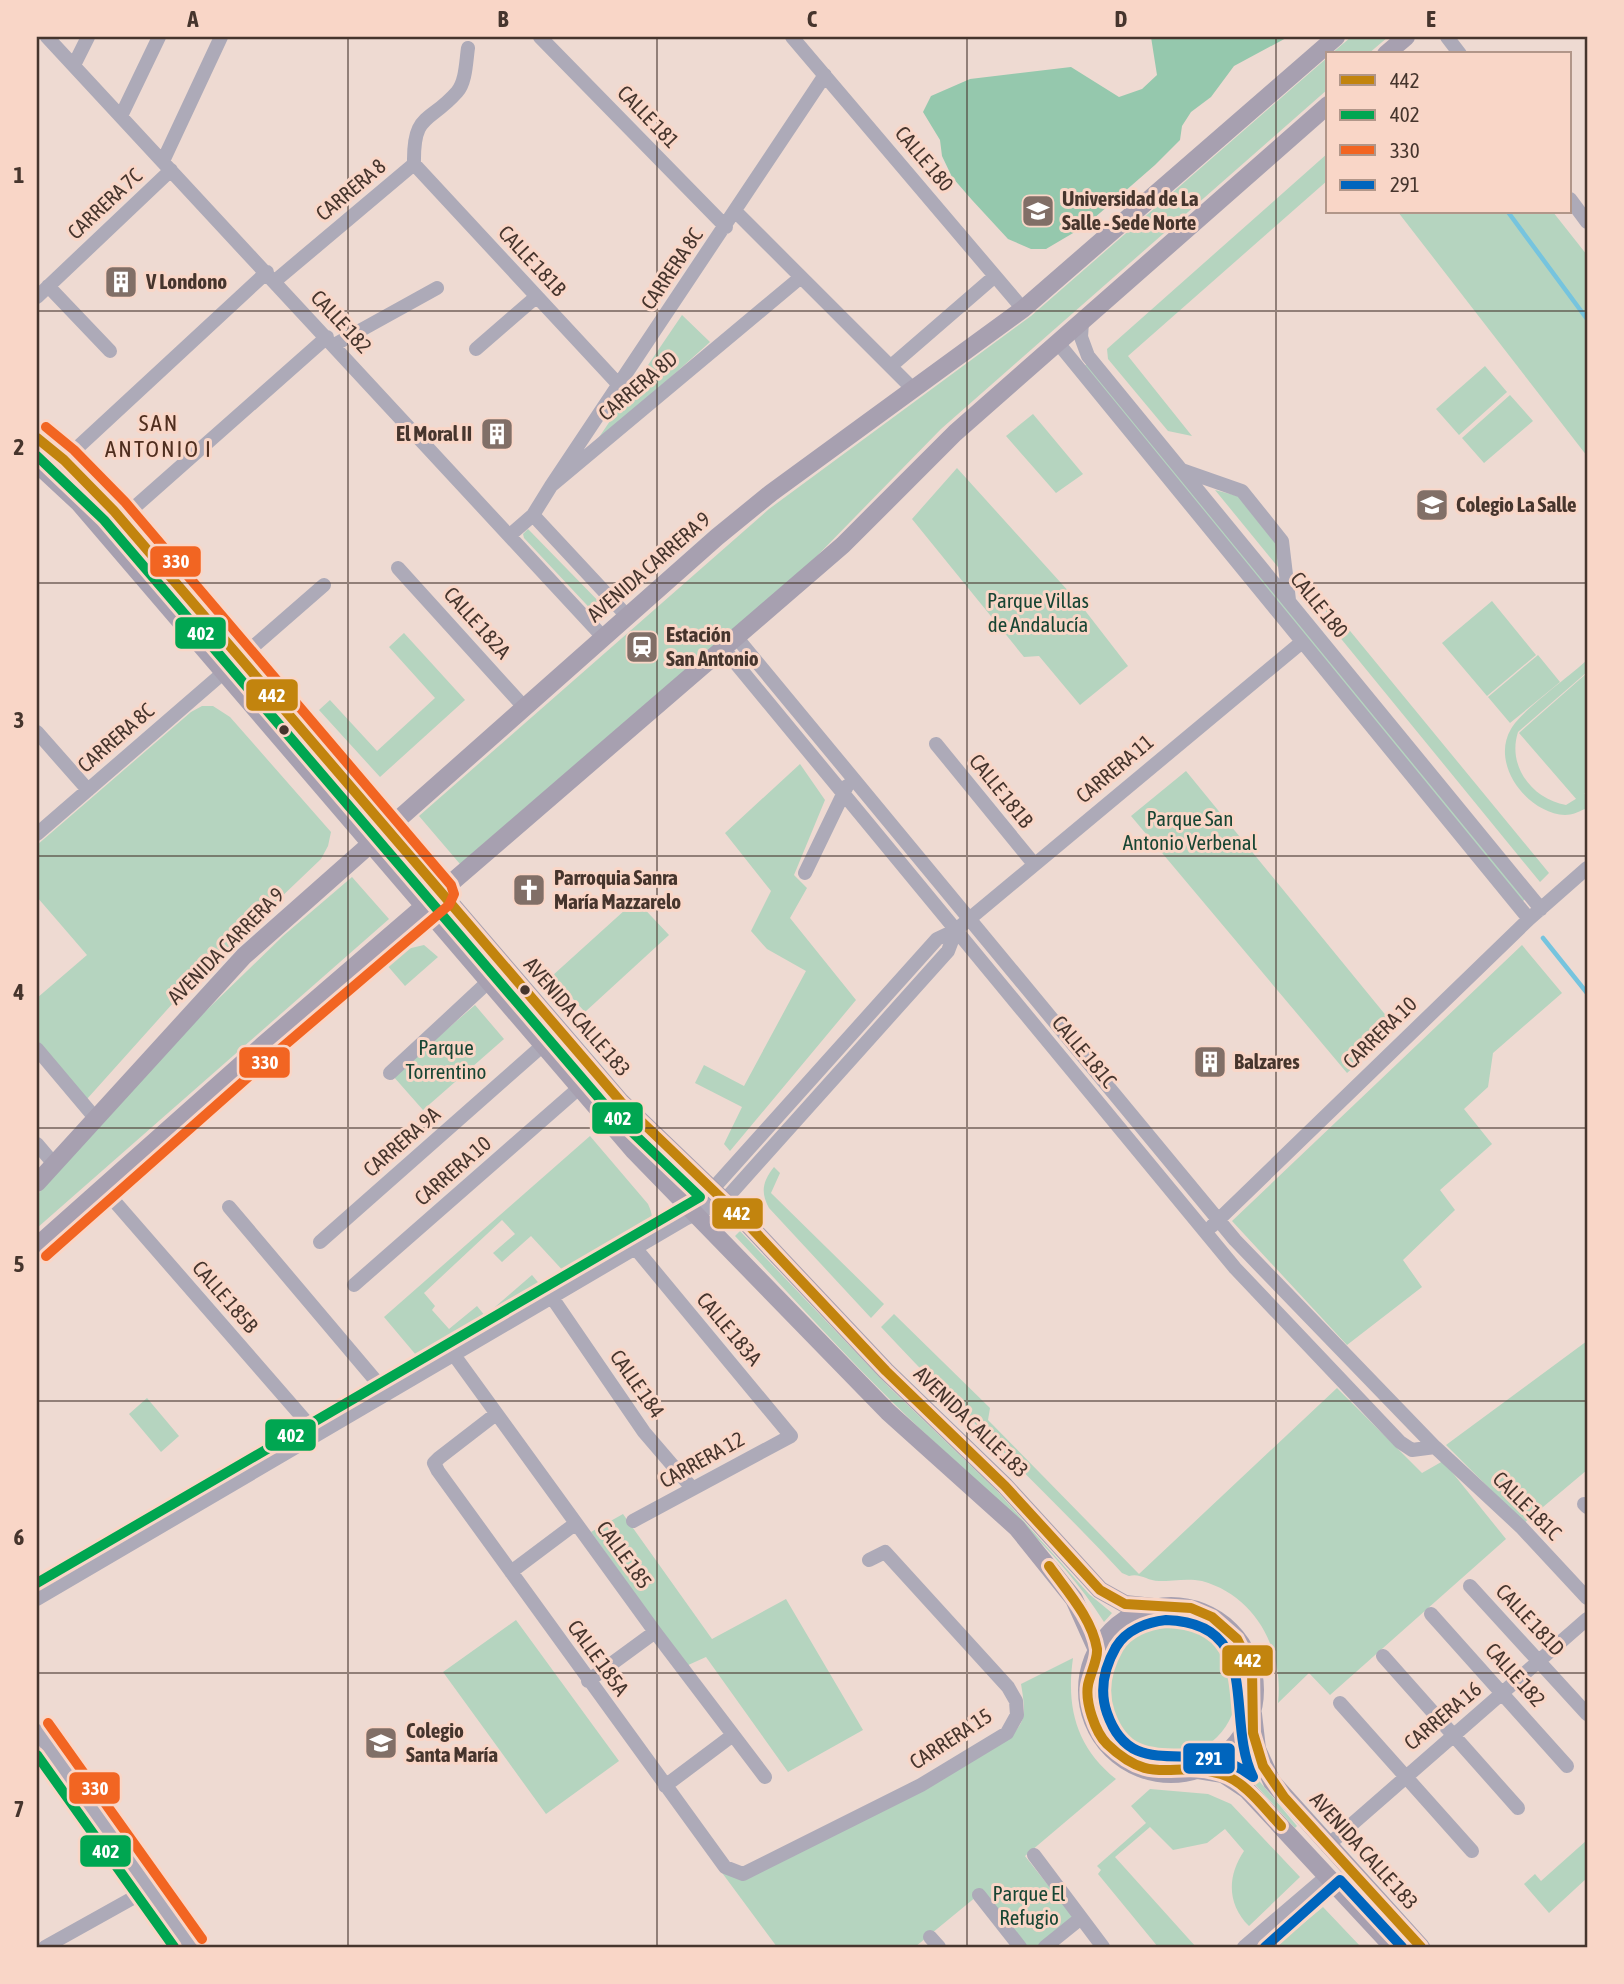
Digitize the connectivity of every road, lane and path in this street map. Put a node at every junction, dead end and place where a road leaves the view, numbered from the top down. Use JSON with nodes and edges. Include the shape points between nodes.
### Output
{"nodes":[{"id":1,"x":46,"y":37,"type":"edge"},
{"id":2,"x":88,"y":37,"type":"edge"},
{"id":3,"x":159,"y":37,"type":"edge"},
{"id":4,"x":221,"y":37,"type":"edge"},
{"id":5,"x":540,"y":37,"type":"edge"},
{"id":6,"x":792,"y":37,"type":"edge"},
{"id":7,"x":1336,"y":37,"type":"edge"},
{"id":8,"x":1406,"y":37,"type":"edge"},
{"id":9,"x":1447,"y":37,"type":"edge"},
{"id":10,"x":37,"y":44,"type":"edge"},
{"id":11,"x":468,"y":48,"type":"dead end"},
{"id":12,"x":1388,"y":52,"type":"edge"},
{"id":13,"x":1458,"y":52,"type":"edge"},
{"id":14,"x":74,"y":65,"type":"junction"},
{"id":15,"x":825,"y":75,"type":"junction"},
{"id":16,"x":1326,"y":107,"type":"edge"},
{"id":17,"x":121,"y":116,"type":"junction"},
{"id":18,"x":414,"y":164,"type":"junction"},
{"id":19,"x":167,"y":166,"type":"junction"},
{"id":20,"x":1572,"y":202,"type":"edge"},
{"id":21,"x":736,"y":212,"type":"junction"},
{"id":22,"x":1587,"y":222,"type":"edge"},
{"id":23,"x":726,"y":227,"type":"junction"},
{"id":24,"x":995,"y":276,"type":"junction"},
{"id":25,"x":271,"y":277,"type":"junction"},
{"id":26,"x":801,"y":277,"type":"junction"},
{"id":27,"x":48,"y":286,"type":"junction"},
{"id":28,"x":437,"y":288,"type":"dead end"},
{"id":29,"x":37,"y":297,"type":"edge"},
{"id":30,"x":536,"y":297,"type":"junction"},
{"id":31,"x":1023,"y":309,"type":"junction"},
{"id":32,"x":1082,"y":322,"type":"junction"},
{"id":33,"x":330,"y":341,"type":"junction"},
{"id":34,"x":1058,"y":342,"type":"junction"},
{"id":35,"x":476,"y":349,"type":"dead end"},
{"id":36,"x":110,"y":351,"type":"dead end"},
{"id":37,"x":891,"y":366,"type":"junction"},
{"id":38,"x":619,"y":385,"type":"junction"},
{"id":39,"x":914,"y":390,"type":"junction"},
{"id":40,"x":37,"y":438,"type":"edge"},
{"id":41,"x":64,"y":460,"type":"junction"},
{"id":42,"x":37,"y":464,"type":"edge"},
{"id":43,"x":1181,"y":469,"type":"junction"},
{"id":44,"x":551,"y":486,"type":"junction"},
{"id":45,"x":533,"y":515,"type":"junction"},
{"id":46,"x":120,"y":520,"type":"junction"},
{"id":47,"x":510,"y":535,"type":"junction"},
{"id":48,"x":398,"y":568,"type":"dead end"},
{"id":49,"x":324,"y":586,"type":"dead end"},
{"id":50,"x":1289,"y":601,"type":"junction"},
{"id":51,"x":627,"y":616,"type":"junction"},
{"id":52,"x":603,"y":637,"type":"junction"},
{"id":53,"x":1303,"y":642,"type":"junction"},
{"id":54,"x":730,"y":644,"type":"junction"},
{"id":55,"x":239,"y":659,"type":"junction"},
{"id":56,"x":223,"y":673,"type":"junction"},
{"id":57,"x":524,"y":707,"type":"junction"},
{"id":58,"x":37,"y":733,"type":"edge"},
{"id":59,"x":936,"y":744,"type":"dead end"},
{"id":60,"x":851,"y":776,"type":"junction"},
{"id":61,"x":88,"y":790,"type":"junction"},
{"id":62,"x":843,"y":793,"type":"junction"},
{"id":63,"x":384,"y":830,"type":"junction"},
{"id":64,"x":37,"y":835,"type":"edge"},
{"id":65,"x":368,"y":843,"type":"junction"},
{"id":66,"x":1034,"y":864,"type":"junction"},
{"id":67,"x":1587,"y":868,"type":"edge"},
{"id":68,"x":805,"y":873,"type":"dead end"},
{"id":69,"x":440,"y":894,"type":"junction"},
{"id":70,"x":424,"y":908,"type":"junction"},
{"id":71,"x":1541,"y":909,"type":"junction"},
{"id":72,"x":968,"y":918,"type":"junction"},
{"id":73,"x":1529,"y":919,"type":"junction"},
{"id":74,"x":956,"y":930,"type":"junction"},
{"id":75,"x":488,"y":982,"type":"junction"},
{"id":76,"x":542,"y":1046,"type":"junction"},
{"id":77,"x":37,"y":1049,"type":"edge"},
{"id":78,"x":390,"y":1073,"type":"dead end"},
{"id":79,"x":579,"y":1088,"type":"junction"},
{"id":80,"x":96,"y":1119,"type":"junction"},
{"id":81,"x":37,"y":1144,"type":"edge"},
{"id":82,"x":54,"y":1164,"type":"junction"},
{"id":83,"x":37,"y":1183,"type":"edge"},
{"id":84,"x":102,"y":1187,"type":"junction"},
{"id":85,"x":719,"y":1195,"type":"junction"},
{"id":86,"x":229,"y":1207,"type":"dead end"},
{"id":87,"x":691,"y":1215,"type":"junction"},
{"id":88,"x":1218,"y":1219,"type":"junction"},
{"id":89,"x":1206,"y":1232,"type":"junction"},
{"id":90,"x":320,"y":1242,"type":"dead end"},
{"id":91,"x":37,"y":1246,"type":"edge"},
{"id":92,"x":636,"y":1249,"type":"junction"},
{"id":93,"x":354,"y":1284,"type":"dead end"},
{"id":94,"x":553,"y":1299,"type":"junction"},
{"id":95,"x":454,"y":1355,"type":"junction"},
{"id":96,"x":387,"y":1394,"type":"junction"},
{"id":97,"x":496,"y":1414,"type":"junction"},
{"id":98,"x":317,"y":1434,"type":"junction"},
{"id":99,"x":791,"y":1436,"type":"joint"},
{"id":100,"x":1435,"y":1447,"type":"junction"},
{"id":101,"x":692,"y":1488,"type":"junction"},
{"id":102,"x":633,"y":1521,"type":"dead end"},
{"id":103,"x":575,"y":1524,"type":"junction"},
{"id":104,"x":869,"y":1560,"type":"dead end"},
{"id":105,"x":511,"y":1572,"type":"junction"},
{"id":106,"x":1470,"y":1586,"type":"dead end"},
{"id":107,"x":1587,"y":1598,"type":"edge"},
{"id":108,"x":37,"y":1599,"type":"edge"},
{"id":109,"x":1153,"y":1607,"type":"junction"},
{"id":110,"x":1431,"y":1614,"type":"dead end"},
{"id":111,"x":1587,"y":1619,"type":"edge"},
{"id":112,"x":655,"y":1632,"type":"junction"},
{"id":113,"x":1097,"y":1650,"type":"junction"},
{"id":114,"x":1383,"y":1656,"type":"dead end"},
{"id":115,"x":1538,"y":1660,"type":"junction"},
{"id":116,"x":588,"y":1681,"type":"junction"},
{"id":117,"x":1503,"y":1693,"type":"junction"},
{"id":118,"x":1340,"y":1703,"type":"dead end"},
{"id":119,"x":1253,"y":1706,"type":"junction"},
{"id":120,"x":1587,"y":1714,"type":"edge"},
{"id":121,"x":37,"y":1731,"type":"edge"},
{"id":122,"x":733,"y":1735,"type":"junction"},
{"id":123,"x":1452,"y":1735,"type":"junction"},
{"id":124,"x":1567,"y":1766,"type":"dead end"},
{"id":125,"x":1196,"y":1770,"type":"junction"},
{"id":126,"x":1404,"y":1776,"type":"junction"},
{"id":127,"x":765,"y":1777,"type":"dead end"},
{"id":128,"x":665,"y":1786,"type":"junction"},
{"id":129,"x":1518,"y":1808,"type":"dead end"},
{"id":130,"x":1327,"y":1846,"type":"junction"},
{"id":131,"x":1472,"y":1851,"type":"dead end"},
{"id":132,"x":1034,"y":1855,"type":"dead end"},
{"id":133,"x":733,"y":1872,"type":"joint"},
{"id":134,"x":1327,"y":1876,"type":"junction"},
{"id":135,"x":149,"y":1889,"type":"junction"},
{"id":136,"x":979,"y":1895,"type":"dead end"},
{"id":137,"x":1080,"y":1918,"type":"junction"},
{"id":138,"x":45,"y":1947,"type":"edge"},
{"id":139,"x":191,"y":1947,"type":"edge"},
{"id":140,"x":1020,"y":1947,"type":"edge"},
{"id":141,"x":1045,"y":1947,"type":"edge"},
{"id":142,"x":1103,"y":1947,"type":"edge"},
{"id":143,"x":1244,"y":1947,"type":"edge"},
{"id":144,"x":1393,"y":1947,"type":"edge"},
{"id":145,"x":1421,"y":1947,"type":"edge"}],
"edges":[{"from":1,"to":10,"type":"street"},
{"from":1,"to":14,"type":"street","name":"CALLE 182"},
{"from":2,"to":14,"type":"street"},
{"from":3,"to":17,"type":"street"},
{"from":4,"to":19,"type":"street","name":"CARRERA 7C"},
{"from":5,"to":23,"type":"street","name":"CALLE 181"},
{"from":6,"to":15,"type":"street","name":"CALLE 180"},
{"from":7,"to":31,"type":"main road","name":"AVENIDA CARRERA 9"},
{"from":8,"to":12,"type":"main road"},
{"from":9,"to":13,"type":"street"},
{"from":11,"to":18,"type":"street","name":"CARRERA 8","via":[[458,92],[417,129]]},
{"from":14,"to":17,"type":"street","name":"CALLE 182"},
{"from":15,"to":21,"type":"street","name":"CARRERA 8C"},
{"from":15,"to":24,"type":"street","name":"CALLE 180"},
{"from":16,"to":32,"type":"main road"},
{"from":17,"to":19,"type":"street","name":"CALLE 182"},
{"from":18,"to":25,"type":"street","name":"CARRERA 8"},
{"from":18,"to":30,"type":"street","name":"CALLE 181B"},
{"from":19,"to":25,"type":"street","name":"CALLE 182"},
{"from":19,"to":27,"type":"street","name":"CARRERA 7C"},
{"from":20,"to":22,"type":"street"},
{"from":21,"to":23,"type":"street","name":"CARRERA 8C"},
{"from":21,"to":26,"type":"street"},
{"from":23,"to":38,"type":"street","name":"CARRERA 8C"},
{"from":24,"to":31,"type":"street","name":"CALLE 180"},
{"from":24,"to":37,"type":"street"},
{"from":25,"to":33,"type":"street","name":"CALLE 182"},
{"from":25,"to":41,"type":"street","name":"CARRERA 8"},
{"from":26,"to":37,"type":"street"},
{"from":26,"to":44,"type":"street","name":"CARRERA 8D"},
{"from":27,"to":29,"type":"street","name":"CARRERA 7C"},
{"from":27,"to":36,"type":"street"},
{"from":28,"to":33,"type":"street"},
{"from":30,"to":35,"type":"street"},
{"from":30,"to":38,"type":"street","name":"CALLE 181B"},
{"from":31,"to":39,"type":"main road","name":"AVENIDA CARRERA 9"},
{"from":32,"to":34,"type":"main road"},
{"from":32,"to":43,"type":"street","name":"CALLE 180","via":[[1081,337],[1088,356]]},
{"from":33,"to":46,"type":"street"},
{"from":33,"to":47,"type":"street","name":"CALLE 182"},
{"from":34,"to":53,"type":"street","name":"CALLE 180"},
{"from":34,"to":54,"type":"main road","via":[[956,433],[843,545]]},
{"from":37,"to":39,"type":"street"},
{"from":38,"to":44,"type":"street","name":"CARRERA 8C"},
{"from":39,"to":51,"type":"main road","name":"AVENIDA CARRERA 9","via":[[771,493]]},
{"from":40,"to":41,"type":"main road","name":"AVENIDA CALLE 183"},
{"from":41,"to":46,"type":"main road","name":"AVENIDA CALLE 183"},
{"from":42,"to":56,"type":"main road","name":"AVENIDA CALLE 183","via":[[79,503]]},
{"from":43,"to":50,"type":"street","name":"CALLE 180"},
{"from":43,"to":50,"type":"street","via":[[1241,491],[1282,541]]},
{"from":44,"to":45,"type":"street","name":"CARRERA 8D"},
{"from":45,"to":47,"type":"street","name":"CARRERA 8D"},
{"from":45,"to":51,"type":"street"},
{"from":46,"to":55,"type":"main road","name":"AVENIDA CALLE 183"},
{"from":47,"to":52,"type":"street","name":"CALLE 182"},
{"from":48,"to":57,"type":"street","name":"CALLE 182A"},
{"from":49,"to":55,"type":"street"},
{"from":50,"to":71,"type":"street","name":"CALLE 180"},
{"from":51,"to":52,"type":"main road","name":"AVENIDA CARRERA 9"},
{"from":52,"to":57,"type":"main road","name":"AVENIDA CARRERA 9"},
{"from":53,"to":66,"type":"street","name":"CARRERA 11"},
{"from":53,"to":73,"type":"street","name":"CALLE 180"},
{"from":54,"to":60,"type":"street","name":"CALLE 181C"},
{"from":54,"to":62,"type":"street","name":"CALLE 181C"},
{"from":54,"to":69,"type":"main road"},
{"from":55,"to":63,"type":"main road","name":"AVENIDA CALLE 183"},
{"from":56,"to":61,"type":"street","name":"CARRERA 8C"},
{"from":56,"to":65,"type":"main road","name":"AVENIDA CALLE 183"},
{"from":57,"to":63,"type":"main road","name":"AVENIDA CARRERA 9"},
{"from":58,"to":61,"type":"street"},
{"from":59,"to":66,"type":"street","name":"CALLE 181B"},
{"from":60,"to":62,"type":"street"},
{"from":60,"to":72,"type":"street","name":"CALLE 181C"},
{"from":61,"to":64,"type":"street","name":"CARRERA 8C"},
{"from":62,"to":68,"type":"street"},
{"from":62,"to":74,"type":"street","name":"CALLE 181C"},
{"from":63,"to":65,"type":"main road","name":"AVENIDA CARRERA 9"},
{"from":63,"to":69,"type":"main road","name":"AVENIDA CALLE 183"},
{"from":65,"to":70,"type":"main road","name":"AVENIDA CALLE 183"},
{"from":65,"to":80,"type":"main road","name":"AVENIDA CARRERA 9","via":[[244,956]]},
{"from":66,"to":72,"type":"street","name":"CARRERA 11"},
{"from":67,"to":71,"type":"street","name":"CARRERA 10"},
{"from":69,"to":70,"type":"main road"},
{"from":69,"to":85,"type":"main road","name":"AVENIDA CALLE 183","via":[[621,1102]]},
{"from":70,"to":75,"type":"main road","name":"AVENIDA CALLE 183"},
{"from":70,"to":84,"type":"main road"},
{"from":71,"to":73,"type":"street","name":"CARRERA 10"},
{"from":72,"to":74,"type":"street","name":"CARRERA 11"},
{"from":72,"to":88,"type":"street","name":"CALLE 181C"},
{"from":73,"to":88,"type":"street","name":"CARRERA 10"},
{"from":74,"to":85,"type":"street","name":"CARRERA 11","via":[[937,939]]},
{"from":74,"to":89,"type":"street","name":"CALLE 181C"},
{"from":75,"to":76,"type":"main road","name":"AVENIDA CALLE 183"},
{"from":75,"to":78,"type":"street"},
{"from":76,"to":79,"type":"main road","name":"AVENIDA CALLE 183"},
{"from":76,"to":90,"type":"street","name":"CARRERA 9A"},
{"from":77,"to":80,"type":"street"},
{"from":79,"to":87,"type":"main road","name":"AVENIDA CALLE 183"},
{"from":79,"to":93,"type":"street","name":"CARRERA 10"},
{"from":80,"to":82,"type":"main road","name":"AVENIDA CARRERA 9"},
{"from":81,"to":82,"type":"street"},
{"from":82,"to":83,"type":"main road","name":"AVENIDA CARRERA 9"},
{"from":84,"to":91,"type":"main road"},
{"from":84,"to":98,"type":"street","name":"CALLE 185B"},
{"from":85,"to":87,"type":"street","name":"CARRERA 11"},
{"from":85,"to":109,"type":"main road","name":"AVENIDA CALLE 183","via":[[886,1371],[1005,1486],[1100,1590],[1125,1604]]},
{"from":86,"to":96,"type":"street"},
{"from":87,"to":92,"type":"street","name":"CARRERA 11"},
{"from":87,"to":113,"type":"main road","name":"AVENIDA CALLE 183","via":[[888,1412],[1017,1528],[1074,1599]]},
{"from":88,"to":89,"type":"street","name":"CARRERA 10"},
{"from":88,"to":100,"type":"street","name":"CALLE 181C"},
{"from":89,"to":100,"type":"street","name":"CALLE 181C","via":[[1400,1442],[1412,1450]]},
{"from":92,"to":94,"type":"street","name":"CARRERA 11"},
{"from":92,"to":99,"type":"street","name":"CALLE 183A"},
{"from":94,"to":95,"type":"street","name":"CARRERA 11"},
{"from":94,"to":101,"type":"street","name":"CALLE 184","via":[[644,1432]]},
{"from":95,"to":96,"type":"street","name":"CARRERA 11"},
{"from":95,"to":97,"type":"street","name":"CALLE 185"},
{"from":96,"to":98,"type":"street","name":"CARRERA 11"},
{"from":97,"to":103,"type":"street","name":"CALLE 185"},
{"from":97,"to":105,"type":"street","name":"CALLE 185A","via":[[434,1464]]},
{"from":98,"to":108,"type":"street","name":"CARRERA 11"},
{"from":99,"to":101,"type":"street","name":"CARRERA 12"},
{"from":100,"to":107,"type":"street","name":"CALLE 181C","via":[[1521,1527]]},
{"from":101,"to":102,"type":"street","name":"CARRERA 12"},
{"from":103,"to":105,"type":"street"},
{"from":103,"to":112,"type":"street","name":"CALLE 185"},
{"from":104,"to":133,"type":"street","name":"CARRERA 15","via":[[885,1552],[1008,1687],[1017,1715],[1007,1733],[921,1784],[743,1874]]},
{"from":105,"to":116,"type":"street","name":"CALLE 185A"},
{"from":106,"to":115,"type":"street","name":"CALLE 181D"},
{"from":109,"to":113,"type":"main road","via":[[1114,1627]]},
{"from":109,"to":119,"type":"main road","via":[[1191,1608],[1226,1627],[1252,1669]]},
{"from":110,"to":117,"type":"street","name":"CALLE 182"},
{"from":111,"to":115,"type":"street","name":"CARRERA 16"},
{"from":112,"to":116,"type":"street"},
{"from":112,"to":122,"type":"street","name":"CALLE 185"},
{"from":113,"to":125,"type":"main road","via":[[1087,1688],[1095,1726],[1106,1743],[1138,1767],[1177,1773]]},
{"from":114,"to":123,"type":"street"},
{"from":115,"to":117,"type":"street","name":"CARRERA 16"},
{"from":115,"to":120,"type":"street","name":"CALLE 181D"},
{"from":116,"to":128,"type":"street","name":"CALLE 185A"},
{"from":117,"to":123,"type":"street","name":"CARRERA 16"},
{"from":117,"to":124,"type":"street","name":"CALLE 182"},
{"from":118,"to":126,"type":"street"},
{"from":119,"to":125,"type":"main road","via":[[1233,1746]]},
{"from":119,"to":130,"type":"main road","name":"AVENIDA CALLE 183","via":[[1253,1733],[1262,1766]]},
{"from":121,"to":135,"type":"street"},
{"from":122,"to":127,"type":"street","name":"CALLE 185"},
{"from":122,"to":128,"type":"street"},
{"from":123,"to":126,"type":"street","name":"CARRERA 16"},
{"from":123,"to":129,"type":"street"},
{"from":125,"to":134,"type":"main road","name":"AVENIDA CALLE 183","via":[[1223,1774],[1247,1790]]},
{"from":126,"to":130,"type":"street","name":"CARRERA 16"},
{"from":126,"to":131,"type":"street"},
{"from":128,"to":133,"type":"street","name":"CALLE 185A"},
{"from":130,"to":145,"type":"main road","name":"AVENIDA CALLE 183"},
{"from":132,"to":137,"type":"street"},
{"from":134,"to":143,"type":"street"},
{"from":134,"to":144,"type":"main road","name":"AVENIDA CALLE 183"},
{"from":135,"to":138,"type":"street"},
{"from":135,"to":139,"type":"street"},
{"from":136,"to":140,"type":"street"},
{"from":137,"to":141,"type":"street"},
{"from":137,"to":142,"type":"street"}]}
